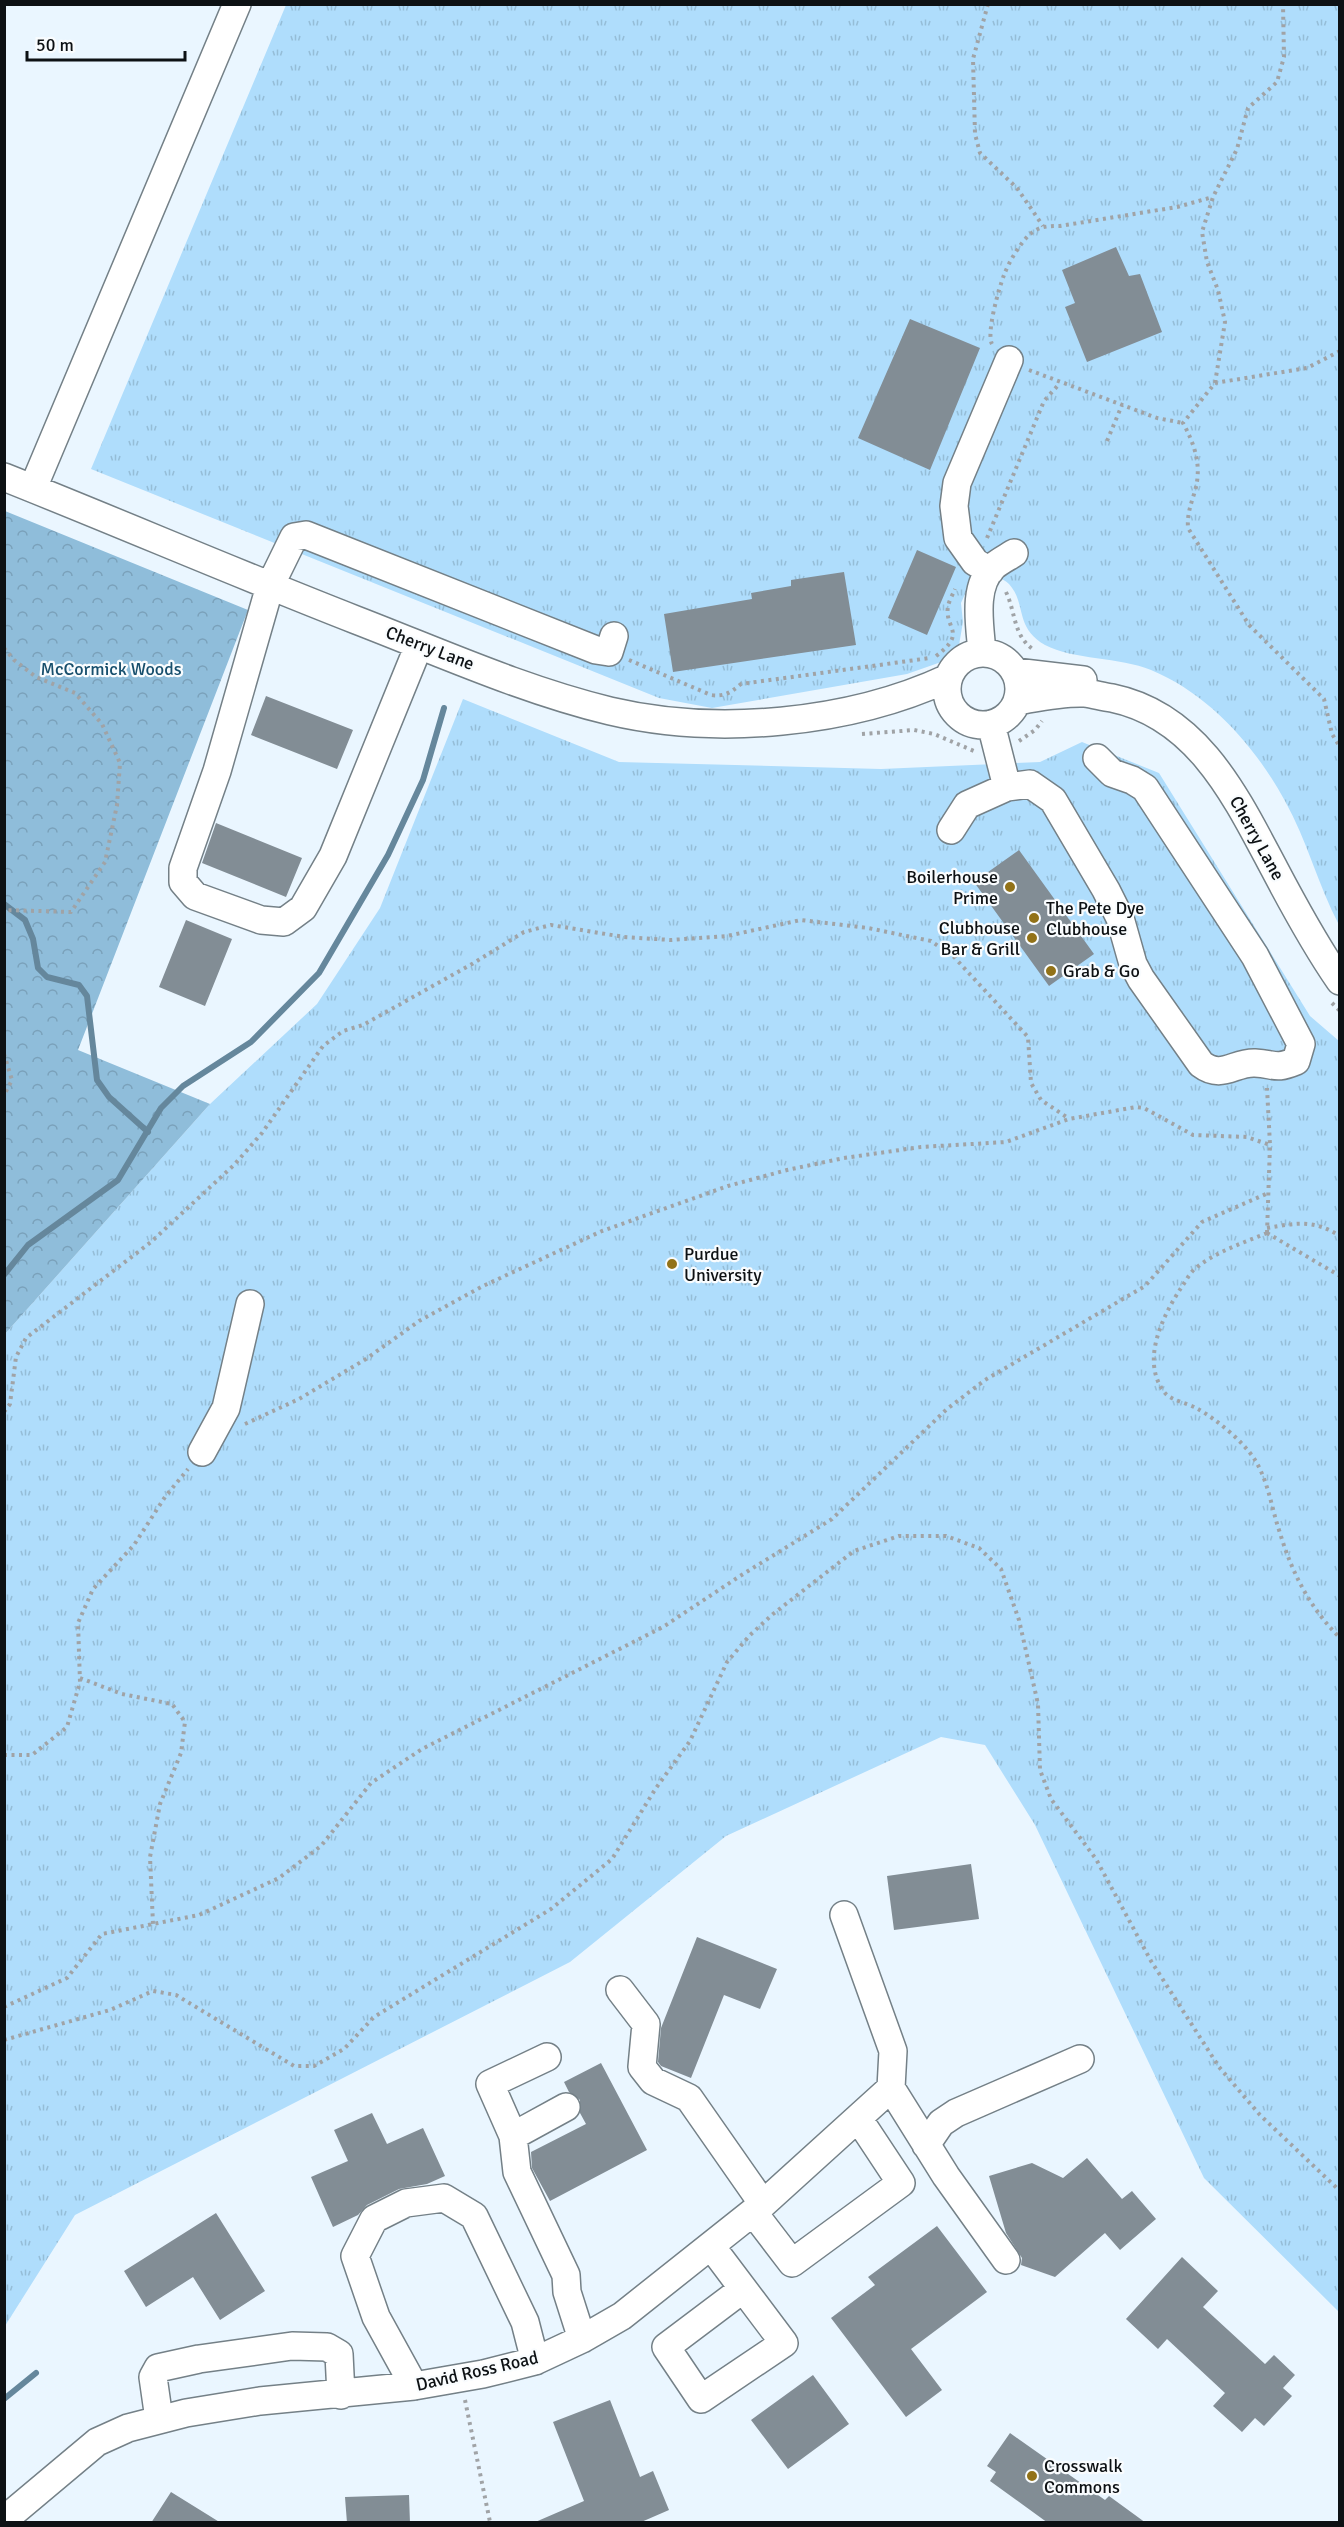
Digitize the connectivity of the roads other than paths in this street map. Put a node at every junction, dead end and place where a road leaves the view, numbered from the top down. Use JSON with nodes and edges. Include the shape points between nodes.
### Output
{"nodes":[{"id":1,"x":237,"y":4,"type":"edge"},
{"id":2,"x":1009,"y":360,"type":"road end"},
{"id":3,"x":4,"y":477,"type":"edge"},
{"id":4,"x":33,"y":488,"type":"junction"},
{"id":5,"x":1014,"y":553,"type":"dead end"},
{"id":6,"x":994,"y":578,"type":"junction"},
{"id":7,"x":270,"y":586,"type":"junction"},
{"id":8,"x":611,"y":644,"type":"road end"},
{"id":9,"x":419,"y":645,"type":"junction"},
{"id":10,"x":982,"y":652,"type":"junction"},
{"id":11,"x":1015,"y":672,"type":"junction"},
{"id":12,"x":948,"y":678,"type":"junction"},
{"id":13,"x":1017,"y":701,"type":"junction"},
{"id":14,"x":875,"y":705,"type":"junction"},
{"id":15,"x":951,"y":707,"type":"junction"},
{"id":16,"x":1164,"y":718,"type":"junction"},
{"id":17,"x":991,"y":724,"type":"junction"},
{"id":18,"x":1097,"y":758,"type":"dead end"},
{"id":19,"x":1007,"y":787,"type":"junction"},
{"id":20,"x":951,"y":830,"type":"dead end"},
{"id":21,"x":1340,"y":981,"type":"edge"},
{"id":22,"x":250,"y":1304,"type":"dead end"},
{"id":23,"x":201,"y":1452,"type":"road end"},
{"id":24,"x":844,"y":1915,"type":"dead end"},
{"id":25,"x":620,"y":1990,"type":"dead end"},
{"id":26,"x":547,"y":2057,"type":"dead end"},
{"id":27,"x":1080,"y":2059,"type":"dead end"},
{"id":28,"x":891,"y":2088,"type":"junction"},
{"id":29,"x":566,"y":2107,"type":"dead end"},
{"id":30,"x":858,"y":2118,"type":"junction"},
{"id":31,"x":513,"y":2136,"type":"junction"},
{"id":32,"x":926,"y":2145,"type":"junction"},
{"id":33,"x":758,"y":2208,"type":"junction"},
{"id":34,"x":711,"y":2246,"type":"junction"},
{"id":35,"x":1006,"y":2260,"type":"dead end"},
{"id":36,"x":744,"y":2289,"type":"dead end"},
{"id":37,"x":582,"y":2339,"type":"junction"},
{"id":38,"x":535,"y":2361,"type":"junction"},
{"id":39,"x":414,"y":2386,"type":"junction"},
{"id":40,"x":341,"y":2395,"type":"junction"},
{"id":41,"x":159,"y":2419,"type":"junction"},
{"id":42,"x":5,"y":2522,"type":"edge"}],
"edges":[{"from":1,"to":4,"type":"street"},
{"from":2,"to":6,"type":"street","via":[[957,483],[954,507],[958,538],[975,562]]},
{"from":3,"to":4,"type":"street","name":"Cherry Lane"},
{"from":4,"to":7,"type":"street","name":"Cherry Lane"},
{"from":5,"to":6,"type":"street"},
{"from":6,"to":10,"type":"street","via":[[985,580],[979,611]]},
{"from":7,"to":8,"type":"street","via":[[294,537],[306,535],[596,650]]},
{"from":7,"to":9,"type":"street","name":"Cherry Lane"},
{"from":7,"to":9,"type":"street","via":[[217,771],[183,868],[183,882],[195,896],[261,920],[284,922],[303,908],[333,856]]},
{"from":9,"to":14,"type":"street","name":"Cherry Lane","via":[[530,687],[611,711],[697,723],[780,721]]},
{"from":10,"to":11,"type":"street","via":[[1001,657]]},
{"from":10,"to":12,"type":"street","via":[[961,660]]},
{"from":11,"to":13,"type":"street","via":[[1019,681]]},
{"from":11,"to":16,"type":"street","name":"Cherry Lane","via":[[1110,685],[1129,692]]},
{"from":12,"to":14,"type":"street","name":"Cherry Lane"},
{"from":12,"to":15,"type":"street","via":[[946,688]]},
{"from":13,"to":16,"type":"street","name":"Cherry Lane","via":[[1087,693],[1123,701]]},
{"from":13,"to":17,"type":"street","via":[[1002,720]]},
{"from":14,"to":15,"type":"street","name":"Cherry Lane"},
{"from":15,"to":17,"type":"street","via":[[968,722]]},
{"from":16,"to":21,"type":"street","name":"Cherry Lane","via":[[1206,756],[1226,781],[1307,930]]},
{"from":17,"to":19,"type":"street"},
{"from":18,"to":19,"type":"street","via":[[1112,773],[1144,788],[1255,956],[1301,1044],[1296,1061],[1280,1068],[1252,1063],[1221,1071],[1210,1071],[1201,1064],[1141,979],[1107,890],[1053,800],[1030,784]]},
{"from":19,"to":20,"type":"street","via":[[968,805]]},
{"from":22,"to":23,"type":"street","via":[[226,1408]]},
{"from":24,"to":28,"type":"street","via":[[894,2051]]},
{"from":25,"to":33,"type":"street","via":[[646,2024],[642,2067],[653,2081],[689,2098]]},
{"from":26,"to":31,"type":"street","via":[[490,2084]]},
{"from":27,"to":32,"type":"street","via":[[956,2113],[941,2123]]},
{"from":28,"to":30,"type":"street","name":"David Ross Road"},
{"from":28,"to":32,"type":"street"},
{"from":29,"to":31,"type":"street"},
{"from":30,"to":33,"type":"street","name":"David Ross Road"},
{"from":30,"to":33,"type":"street","via":[[902,2183],[792,2264]]},
{"from":31,"to":37,"type":"street","via":[[517,2172],[566,2275],[567,2292]]},
{"from":32,"to":35,"type":"street"},
{"from":33,"to":34,"type":"street","name":"David Ross Road"},
{"from":34,"to":36,"type":"street"},
{"from":34,"to":37,"type":"street","name":"David Ross Road","via":[[622,2316]]},
{"from":37,"to":38,"type":"street","name":"David Ross Road"},
{"from":38,"to":39,"type":"street","name":"David Ross Road"},
{"from":38,"to":39,"type":"street","via":[[525,2322],[474,2216],[444,2198],[406,2203],[374,2219],[355,2256],[376,2317]]},
{"from":39,"to":40,"type":"street","name":"David Ross Road"},
{"from":40,"to":41,"type":"street","name":"David Ross Road","via":[[260,2401]]},
{"from":40,"to":41,"type":"street","via":[[339,2354],[327,2347],[292,2346],[158,2368],[153,2377]]},
{"from":41,"to":42,"type":"street","name":"David Ross Road","via":[[97,2442]]}]}
